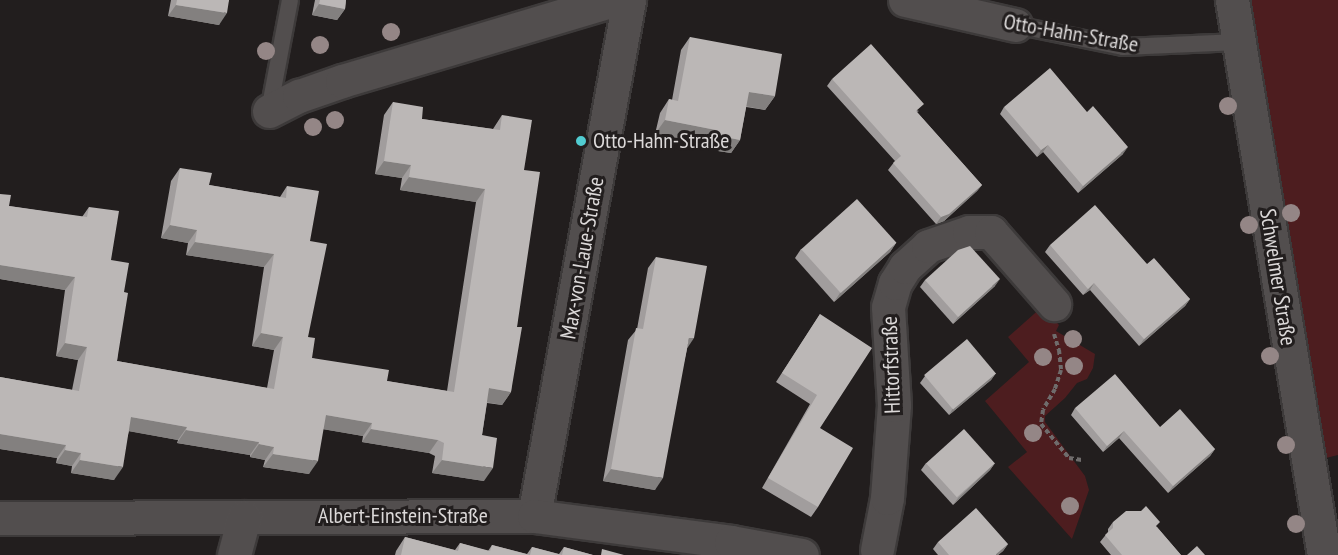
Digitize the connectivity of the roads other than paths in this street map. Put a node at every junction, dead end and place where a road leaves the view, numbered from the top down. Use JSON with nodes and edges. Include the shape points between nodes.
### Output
{"nodes":[{"id":1,"x":290,"y":0,"type":"edge"},
{"id":2,"x":613,"y":0,"type":"edge"},
{"id":3,"x":629,"y":0,"type":"edge"},
{"id":4,"x":905,"y":0,"type":"edge"},
{"id":5,"x":1232,"y":0,"type":"edge"},
{"id":6,"x":1015,"y":25,"type":"joint"},
{"id":7,"x":1239,"y":42,"type":"junction"},
{"id":8,"x":269,"y":111,"type":"joint"},
{"id":9,"x":1053,"y":317,"type":"road end"},
{"id":10,"x":534,"y":516,"type":"junction"},
{"id":11,"x":244,"y":517,"type":"junction"},
{"id":12,"x":0,"y":518,"type":"edge"},
{"id":13,"x":874,"y":553,"type":"edge"},
{"id":14,"x":234,"y":555,"type":"edge"},
{"id":15,"x":802,"y":555,"type":"edge"},
{"id":16,"x":1324,"y":555,"type":"edge"}],
"edges":[{"from":1,"to":8,"type":"lane"},
{"from":2,"to":8,"type":"street","via":[[342,81]]},
{"from":3,"to":10,"type":"street","name":"Max-von-Laue-Straße"},
{"from":4,"to":6,"type":"street","name":"Otto-Hahn-Straße"},
{"from":5,"to":7,"type":"street","name":"Schwelmer Straße"},
{"from":6,"to":7,"type":"lane","name":"Otto-Hahn-Straße","via":[[1123,47]]},
{"from":7,"to":16,"type":"street","name":"Schwelmer Straße"},
{"from":9,"to":13,"type":"street","name":"Hittorfstraße","via":[[991,232],[969,232],[928,246],[905,267],[888,307],[894,405],[887,498]]},
{"from":10,"to":11,"type":"street","name":"Albert-Einstein-Straße"},
{"from":10,"to":15,"type":"street","name":"Albert-Einstein-Straße"},
{"from":11,"to":12,"type":"street","name":"Albert-Einstein-Straße"},
{"from":11,"to":14,"type":"street"}]}
